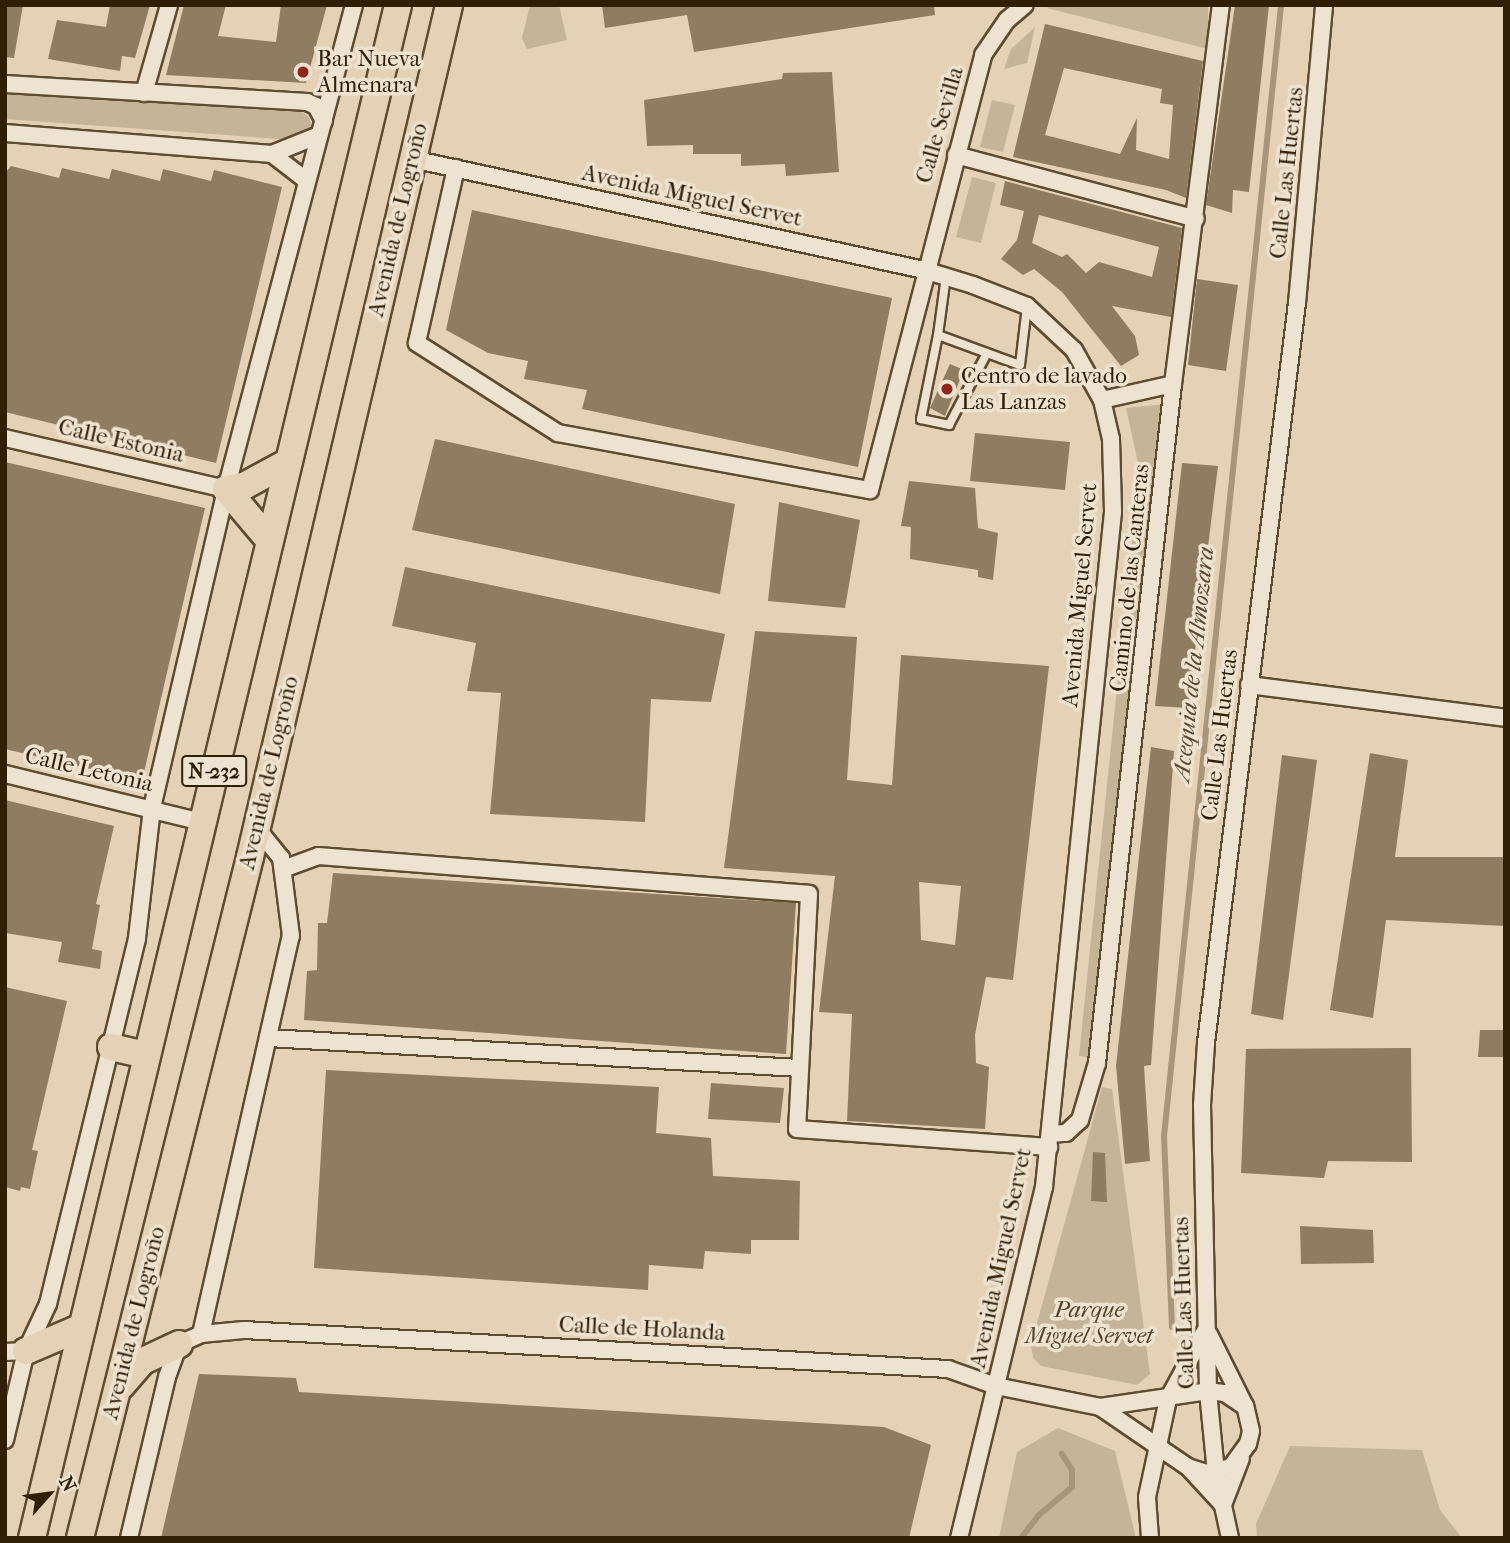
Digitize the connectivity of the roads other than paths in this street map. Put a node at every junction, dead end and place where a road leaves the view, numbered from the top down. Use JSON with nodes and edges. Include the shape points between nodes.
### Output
{"nodes":[{"id":1,"x":169,"y":5,"type":"edge"},
{"id":2,"x":354,"y":5,"type":"edge"},
{"id":3,"x":398,"y":5,"type":"edge"},
{"id":4,"x":449,"y":5,"type":"edge"},
{"id":5,"x":1025,"y":5,"type":"edge"},
{"id":6,"x":1221,"y":5,"type":"edge"},
{"id":7,"x":1324,"y":5,"type":"edge"},
{"id":8,"x":5,"y":84,"type":"edge"},
{"id":9,"x":144,"y":93,"type":"junction"},
{"id":10,"x":322,"y":128,"type":"junction"},
{"id":11,"x":5,"y":133,"type":"edge"},
{"id":12,"x":272,"y":154,"type":"junction"},
{"id":13,"x":956,"y":155,"type":"junction"},
{"id":14,"x":412,"y":159,"type":"junction"},
{"id":15,"x":456,"y":169,"type":"junction"},
{"id":16,"x":307,"y":181,"type":"junction"},
{"id":17,"x":1196,"y":219,"type":"junction"},
{"id":18,"x":924,"y":270,"type":"junction"},
{"id":19,"x":946,"y":276,"type":"junction"},
{"id":20,"x":1027,"y":306,"type":"junction"},
{"id":21,"x":938,"y":335,"type":"junction"},
{"id":22,"x":987,"y":353,"type":"junction"},
{"id":23,"x":1172,"y":384,"type":"junction"},
{"id":24,"x":1102,"y":400,"type":"junction"},
{"id":25,"x":5,"y":438,"type":"edge"},
{"id":26,"x":288,"y":462,"type":"junction"},
{"id":27,"x":226,"y":489,"type":"junction"},
{"id":28,"x":269,"y":540,"type":"junction"},
{"id":29,"x":1249,"y":685,"type":"junction"},
{"id":30,"x":1505,"y":718,"type":"edge"},
{"id":31,"x":5,"y":774,"type":"edge"},
{"id":32,"x":152,"y":808,"type":"junction"},
{"id":33,"x":202,"y":822,"type":"junction"},
{"id":34,"x":257,"y":828,"type":"junction"},
{"id":35,"x":284,"y":869,"type":"junction"},
{"id":36,"x":268,"y":1038,"type":"junction"},
{"id":37,"x":111,"y":1047,"type":"junction"},
{"id":38,"x":146,"y":1055,"type":"junction"},
{"id":39,"x":800,"y":1068,"type":"junction"},
{"id":40,"x":1050,"y":1140,"type":"junction"},
{"id":41,"x":82,"y":1326,"type":"junction"},
{"id":42,"x":1206,"y":1329,"type":"junction"},
{"id":43,"x":190,"y":1339,"type":"junction"},
{"id":44,"x":16,"y":1351,"type":"edge"},
{"id":45,"x":71,"y":1370,"type":"junction"},
{"id":46,"x":996,"y":1387,"type":"junction"},
{"id":47,"x":118,"y":1390,"type":"junction"},
{"id":48,"x":1209,"y":1391,"type":"junction"},
{"id":49,"x":1168,"y":1399,"type":"junction"},
{"id":50,"x":1245,"y":1406,"type":"junction"},
{"id":51,"x":1100,"y":1407,"type":"junction"},
{"id":52,"x":5,"y":1440,"type":"edge"},
{"id":53,"x":1156,"y":1445,"type":"junction"},
{"id":54,"x":1241,"y":1457,"type":"junction"},
{"id":55,"x":1182,"y":1463,"type":"junction"},
{"id":56,"x":1216,"y":1473,"type":"junction"},
{"id":57,"x":1150,"y":1479,"type":"junction"},
{"id":58,"x":1223,"y":1505,"type":"junction"},
{"id":59,"x":32,"y":1538,"type":"edge"},
{"id":60,"x":80,"y":1538,"type":"edge"},
{"id":61,"x":129,"y":1538,"type":"edge"},
{"id":62,"x":959,"y":1538,"type":"edge"},
{"id":63,"x":1150,"y":1538,"type":"edge"},
{"id":64,"x":1230,"y":1538,"type":"edge"}],
"edges":[{"from":1,"to":9,"type":"street"},
{"from":2,"to":10,"type":"street"},
{"from":3,"to":26,"type":"highway","number":"N-232"},
{"from":4,"to":14,"type":"highway","name":"Avenida de Logroño","number":"N-232"},
{"from":5,"to":13,"type":"street","name":"Calle Sevilla","via":[[1007,20],[983,55]]},
{"from":6,"to":17,"type":"street","name":"Camino de las Canteras"},
{"from":7,"to":29,"type":"street","name":"Calle Las Huertas","via":[[1298,289]]},
{"from":8,"to":9,"type":"street"},
{"from":9,"to":10,"type":"street","via":[[307,103],[316,106]]},
{"from":10,"to":12,"type":"street"},
{"from":10,"to":16,"type":"street"},
{"from":11,"to":12,"type":"street"},
{"from":12,"to":16,"type":"street"},
{"from":13,"to":17,"type":"street"},
{"from":13,"to":18,"type":"street","name":"Calle Sevilla"},
{"from":14,"to":15,"type":"street","name":"Avenida Miguel Servet"},
{"from":14,"to":34,"type":"highway","name":"Avenida de Logroño","number":"N-232"},
{"from":15,"to":18,"type":"street","name":"Avenida Miguel Servet"},
{"from":15,"to":18,"type":"street","name":"Calle Sevilla","via":[[417,343],[558,433],[870,490]]},
{"from":16,"to":27,"type":"street"},
{"from":17,"to":23,"type":"street","name":"Camino de las Canteras"},
{"from":18,"to":19,"type":"street","name":"Avenida Miguel Servet"},
{"from":19,"to":20,"type":"street","name":"Avenida Miguel Servet"},
{"from":19,"to":21,"type":"lane"},
{"from":20,"to":22,"type":"lane","via":[[1020,365]]},
{"from":20,"to":24,"type":"street","name":"Avenida Miguel Servet","via":[[1074,350]]},
{"from":21,"to":22,"type":"lane"},
{"from":21,"to":22,"type":"lane","via":[[921,419],[949,425]]},
{"from":23,"to":24,"type":"street"},
{"from":23,"to":40,"type":"street","name":"Camino de las Canteras","via":[[1097,1063],[1080,1120]]},
{"from":24,"to":40,"type":"street","name":"Avenida Miguel Servet","via":[[1111,439],[1113,512]]},
{"from":25,"to":27,"type":"street","name":"Calle Estonia"},
{"from":26,"to":27,"type":"highway","via":[[244,486]]},
{"from":26,"to":28,"type":"highway","number":"N-232"},
{"from":27,"to":28,"type":"highway"},
{"from":27,"to":32,"type":"street"},
{"from":28,"to":33,"type":"highway","number":"N-232"},
{"from":29,"to":30,"type":"street"},
{"from":29,"to":42,"type":"street","name":"Calle Las Huertas","via":[[1206,1043],[1202,1105]]},
{"from":31,"to":32,"type":"street","name":"Calle Letonia"},
{"from":32,"to":33,"type":"street","name":"Calle Letonia"},
{"from":32,"to":37,"type":"street","via":[[137,937]]},
{"from":33,"to":38,"type":"highway","number":"N-232"},
{"from":34,"to":35,"type":"street","via":[[281,858]]},
{"from":34,"to":47,"type":"highway","name":"Avenida de Logroño","number":"N-232"},
{"from":35,"to":36,"type":"street","via":[[291,936]]},
{"from":35,"to":39,"type":"street","via":[[318,856],[809,894]]},
{"from":36,"to":39,"type":"street"},
{"from":36,"to":43,"type":"street"},
{"from":37,"to":38,"type":"highway"},
{"from":37,"to":44,"type":"street","via":[[48,1304]]},
{"from":38,"to":41,"type":"highway","number":"N-232"},
{"from":39,"to":40,"type":"street","via":[[797,1129]]},
{"from":40,"to":46,"type":"street","name":"Avenida Miguel Servet","via":[[1044,1187]]},
{"from":41,"to":44,"type":"highway"},
{"from":41,"to":45,"type":"highway","number":"N-232"},
{"from":42,"to":48,"type":"street","name":"Calle Las Huertas"},
{"from":42,"to":49,"type":"street"},
{"from":42,"to":50,"type":"street"},
{"from":43,"to":46,"type":"street","name":"Calle de Holanda","via":[[244,1330],[948,1369]]},
{"from":43,"to":47,"type":"highway","via":[[143,1361]]},
{"from":43,"to":61,"type":"street","via":[[167,1377]]},
{"from":44,"to":45,"type":"highway"},
{"from":44,"to":52,"type":"street"},
{"from":45,"to":59,"type":"highway","number":"N-232"},
{"from":46,"to":51,"type":"street","name":"Calle de Holanda"},
{"from":46,"to":62,"type":"street","name":"Avenida Miguel Servet"},
{"from":47,"to":60,"type":"highway","name":"Avenida de Logroño","number":"N-232"},
{"from":48,"to":49,"type":"street","name":"Calle de Holanda"},
{"from":48,"to":50,"type":"street","via":[[1226,1393]]},
{"from":48,"to":56,"type":"street","name":"Calle Las Huertas"},
{"from":49,"to":51,"type":"street","name":"Calle de Holanda"},
{"from":49,"to":53,"type":"street"},
{"from":50,"to":54,"type":"street","via":[[1251,1431]]},
{"from":51,"to":53,"type":"street","name":"Calle de Holanda"},
{"from":53,"to":55,"type":"street","name":"Calle de Holanda"},
{"from":53,"to":57,"type":"street"},
{"from":54,"to":56,"type":"street"},
{"from":54,"to":58,"type":"street"},
{"from":55,"to":56,"type":"street"},
{"from":55,"to":57,"type":"street"},
{"from":55,"to":58,"type":"street"},
{"from":56,"to":58,"type":"street","name":"Calle Las Huertas"},
{"from":57,"to":63,"type":"street"},
{"from":58,"to":64,"type":"street","name":"Calle Las Huertas"}]}
